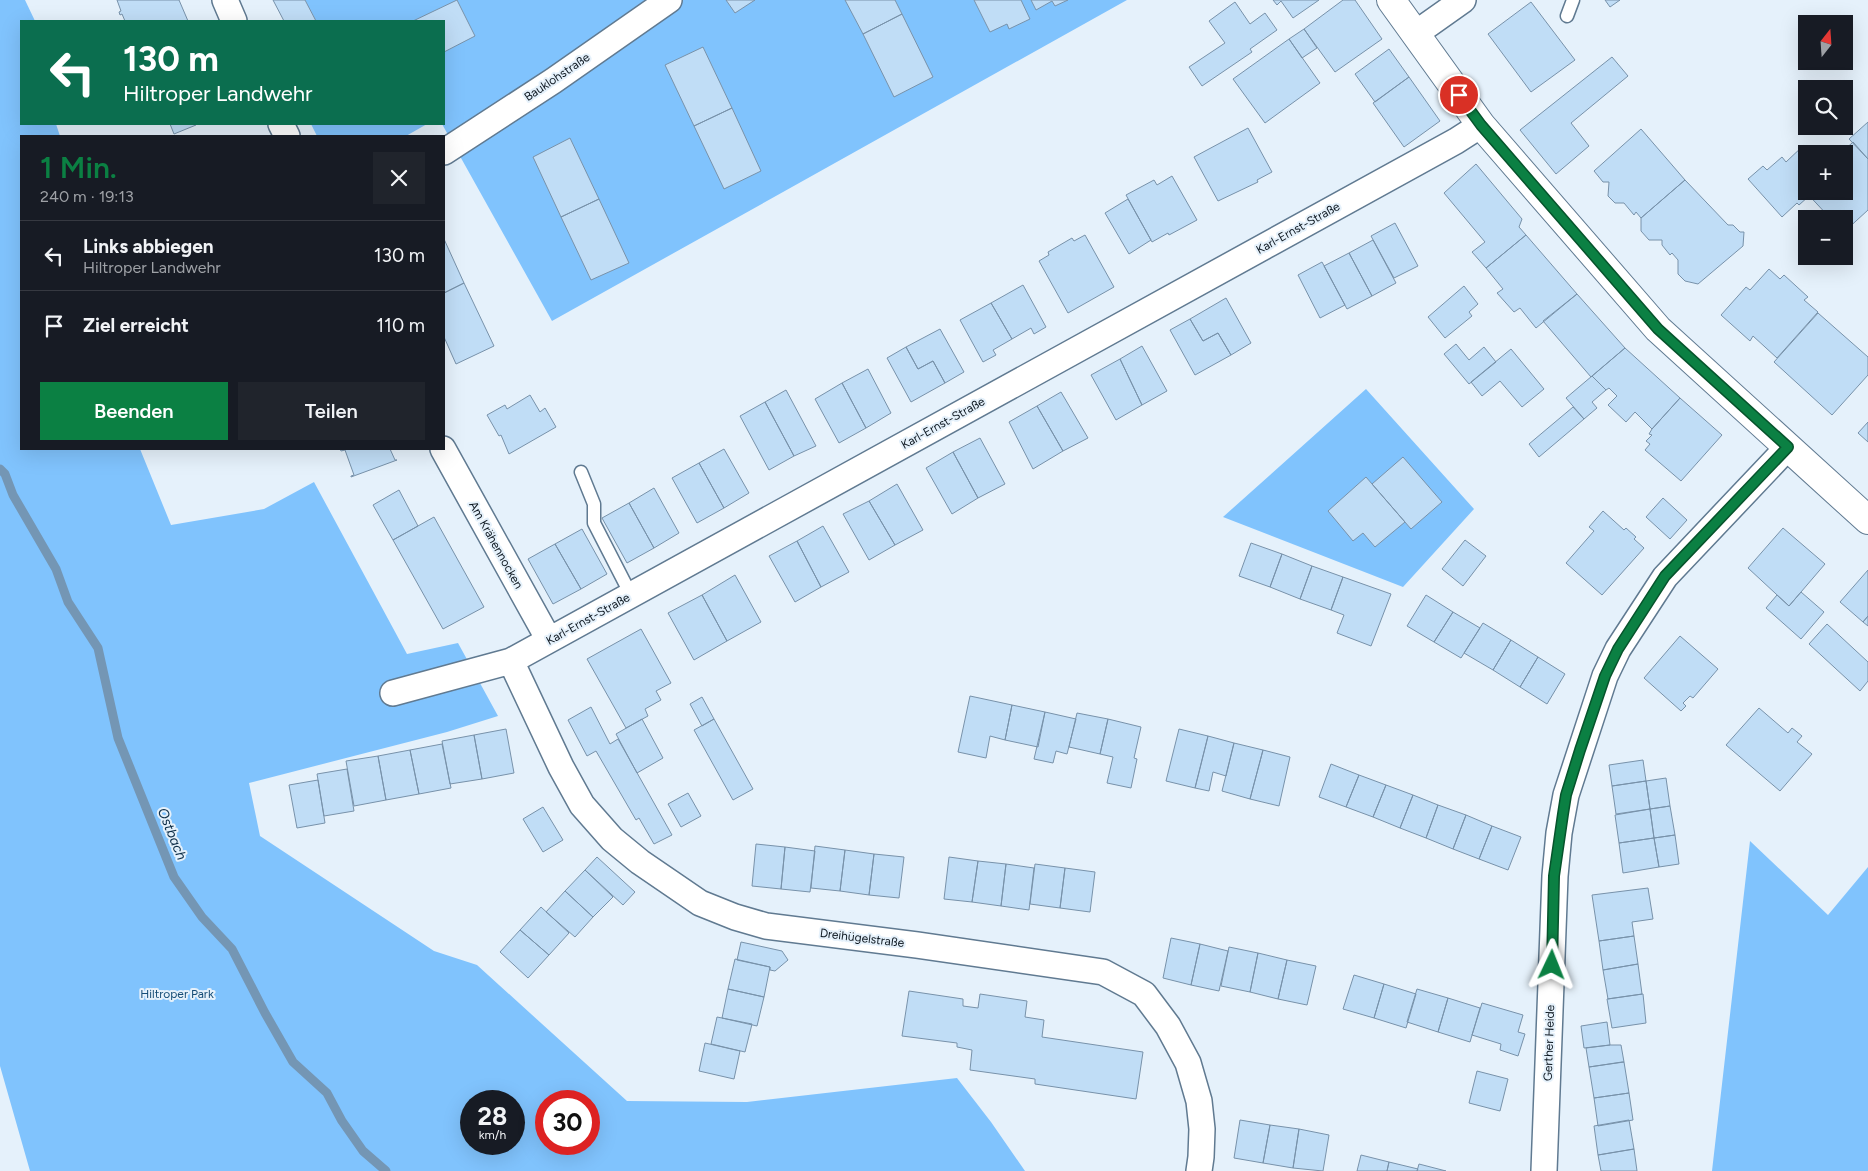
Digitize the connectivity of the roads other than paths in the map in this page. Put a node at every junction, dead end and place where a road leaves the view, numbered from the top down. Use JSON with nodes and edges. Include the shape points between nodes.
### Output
{"nodes":[{"id":1,"x":224,"y":0,"type":"edge"},
{"id":2,"x":669,"y":0,"type":"edge"},
{"id":3,"x":1390,"y":0,"type":"edge"},
{"id":4,"x":1463,"y":0,"type":"edge"},
{"id":5,"x":1573,"y":0,"type":"edge"},
{"id":6,"x":1567,"y":16,"type":"dead end"},
{"id":7,"x":234,"y":20,"type":"edge"},
{"id":8,"x":1414,"y":34,"type":"junction"},
{"id":9,"x":1481,"y":125,"type":"junction"},
{"id":10,"x":445,"y":151,"type":"edge"},
{"id":11,"x":1788,"y":447,"type":"junction"},
{"id":12,"x":444,"y":450,"type":"edge"},
{"id":13,"x":581,"y":472,"type":"dead end"},
{"id":14,"x":1868,"y":520,"type":"edge"},
{"id":15,"x":631,"y":595,"type":"junction"},
{"id":16,"x":549,"y":640,"type":"junction"},
{"id":17,"x":511,"y":661,"type":"junction"},
{"id":18,"x":393,"y":693,"type":"dead end"},
{"id":19,"x":1198,"y":1171,"type":"edge"},
{"id":20,"x":1544,"y":1171,"type":"edge"}],
"edges":[{"from":1,"to":7,"type":"street"},
{"from":2,"to":10,"type":"street","name":"Bauklohstraße"},
{"from":3,"to":8,"type":"street"},
{"from":4,"to":8,"type":"street"},
{"from":5,"to":6,"type":"lane"},
{"from":8,"to":9,"type":"street"},
{"from":9,"to":11,"type":"street","via":[[1658,329]]},
{"from":9,"to":15,"type":"street","name":"Karl-Ernst-Straße"},
{"from":11,"to":14,"type":"street"},
{"from":11,"to":20,"type":"street","name":"Gerther Heide","via":[[1665,576],[1618,649],[1605,676],[1580,750],[1566,795],[1554,876]]},
{"from":12,"to":16,"type":"street","name":"Am Krähennocken"},
{"from":13,"to":15,"type":"lane","via":[[594,504],[594,523]]},
{"from":15,"to":16,"type":"street","name":"Karl-Ernst-Straße"},
{"from":16,"to":17,"type":"street","name":"Karl-Ernst-Straße"},
{"from":17,"to":18,"type":"street","name":"Karl-Ernst-Straße"},
{"from":17,"to":19,"type":"street","name":"Dreihügelstraße","via":[[582,805],[612,838],[640,862],[700,903],[766,926],[1103,972],[1144,994],[1168,1026],[1188,1063],[1200,1110],[1202,1157]]}]}
